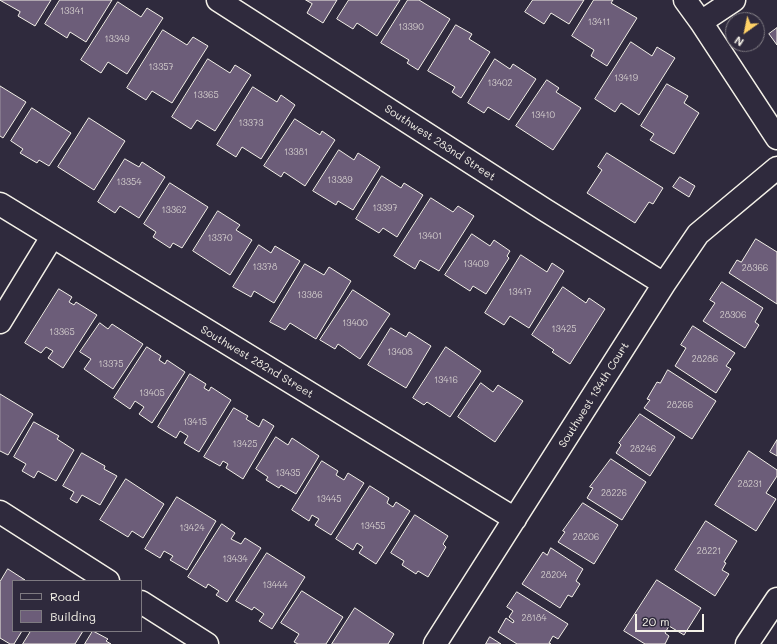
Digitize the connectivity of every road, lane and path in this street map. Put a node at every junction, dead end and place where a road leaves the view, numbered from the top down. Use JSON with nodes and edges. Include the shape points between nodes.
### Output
{"nodes":[{"id":1,"x":218,"y":0,"type":"edge"},
{"id":2,"x":684,"y":0,"type":"edge"},
{"id":3,"x":734,"y":0,"type":"edge"},
{"id":4,"x":701,"y":22,"type":"junction"},
{"id":5,"x":777,"y":138,"type":"edge"},
{"id":6,"x":777,"y":168,"type":"edge"},
{"id":7,"x":0,"y":204,"type":"edge"},
{"id":8,"x":52,"y":237,"type":"junction"},
{"id":9,"x":664,"y":284,"type":"junction"},
{"id":10,"x":0,"y":322,"type":"edge"},
{"id":11,"x":0,"y":512,"type":"edge"},
{"id":12,"x":515,"y":520,"type":"junction"},
{"id":13,"x":106,"y":580,"type":"edge"},
{"id":14,"x":777,"y":599,"type":"edge"},
{"id":15,"x":142,"y":603,"type":"edge"},
{"id":16,"x":207,"y":644,"type":"edge"},
{"id":17,"x":435,"y":644,"type":"edge"},
{"id":18,"x":747,"y":644,"type":"edge"}],
"edges":[{"from":1,"to":9,"type":"street","name":"Southwest 283nd Street"},
{"from":2,"to":4,"type":"street"},
{"from":3,"to":4,"type":"street"},
{"from":4,"to":5,"type":"street"},
{"from":6,"to":9,"type":"street","name":"Southwest 134th Court","via":[[698,234]]},
{"from":7,"to":8,"type":"street","name":"Southwest 282nd Street"},
{"from":8,"to":10,"type":"street"},
{"from":8,"to":12,"type":"street","name":"Southwest 282nd Street"},
{"from":9,"to":12,"type":"street","name":"Southwest 134th Court"},
{"from":11,"to":13,"type":"street"},
{"from":12,"to":17,"type":"street","name":"Southwest 134th Court"},
{"from":14,"to":18,"type":"street"},
{"from":15,"to":16,"type":"street"}]}
